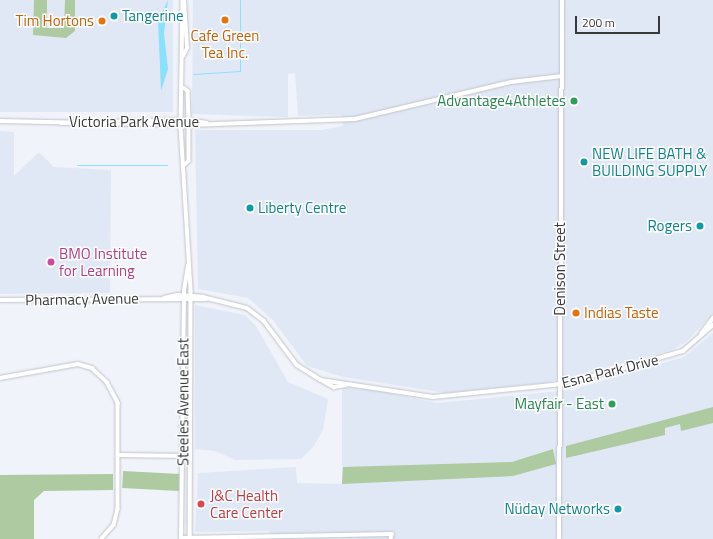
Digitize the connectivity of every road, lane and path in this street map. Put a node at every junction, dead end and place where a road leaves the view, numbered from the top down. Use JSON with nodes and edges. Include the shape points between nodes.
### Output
{"nodes":[{"id":1,"x":183,"y":0,"type":"edge"},
{"id":2,"x":562,"y":0,"type":"edge"},
{"id":3,"x":183,"y":56,"type":"junction"},
{"id":4,"x":562,"y":76,"type":"junction"},
{"id":5,"x":184,"y":88,"type":"junction"},
{"id":6,"x":181,"y":120,"type":"junction"},
{"id":7,"x":188,"y":120,"type":"junction"},
{"id":8,"x":0,"y":121,"type":"edge"},
{"id":9,"x":61,"y":123,"type":"junction"},
{"id":10,"x":208,"y":123,"type":"junction"},
{"id":11,"x":189,"y":125,"type":"junction"},
{"id":12,"x":181,"y":126,"type":"junction"},
{"id":13,"x":185,"y":165,"type":"junction"},
{"id":14,"x":188,"y":266,"type":"junction"},
{"id":15,"x":184,"y":296,"type":"junction"},
{"id":16,"x":191,"y":296,"type":"junction"},
{"id":17,"x":164,"y":298,"type":"junction"},
{"id":18,"x":206,"y":299,"type":"junction"},
{"id":19,"x":0,"y":300,"type":"edge"},
{"id":20,"x":184,"y":300,"type":"junction"},
{"id":21,"x":191,"y":301,"type":"junction"},
{"id":22,"x":713,"y":318,"type":"edge"},
{"id":23,"x":713,"y":325,"type":"edge"},
{"id":24,"x":701,"y":334,"type":"junction"},
{"id":25,"x":0,"y":378,"type":"edge"},
{"id":26,"x":560,"y":384,"type":"junction"},
{"id":27,"x":118,"y":455,"type":"junction"},
{"id":28,"x":183,"y":455,"type":"junction"},
{"id":29,"x":190,"y":456,"type":"junction"},
{"id":30,"x":102,"y":539,"type":"edge"},
{"id":31,"x":182,"y":539,"type":"edge"},
{"id":32,"x":190,"y":539,"type":"edge"},
{"id":33,"x":391,"y":539,"type":"edge"},
{"id":34,"x":559,"y":539,"type":"edge"}],
"edges":[{"from":1,"to":3,"type":"street","name":"Steeles Avenue East","via":[[180,48]]},
{"from":1,"to":3,"type":"street","name":"Steeles Avenue East","via":[[187,48]]},
{"from":2,"to":4,"type":"street","name":"Denison Street"},
{"from":3,"to":5,"type":"street","name":"Steeles Avenue East"},
{"from":4,"to":10,"type":"street","name":"Victoria Park Avenue","via":[[511,82],[355,119]]},
{"from":4,"to":26,"type":"street","name":"Denison Street"},
{"from":5,"to":6,"type":"street","name":"Steeles Avenue East"},
{"from":5,"to":7,"type":"street","name":"Steeles Avenue East","via":[[188,91]]},
{"from":6,"to":7,"type":"street","name":"Victoria Park Avenue"},
{"from":6,"to":9,"type":"street","name":"Victoria Park Avenue"},
{"from":6,"to":12,"type":"street","name":"Steeles Avenue East"},
{"from":7,"to":10,"type":"street","name":"Victoria Park Avenue"},
{"from":7,"to":11,"type":"street","name":"Steeles Avenue East"},
{"from":8,"to":9,"type":"street","name":"Victoria Park Avenue"},
{"from":9,"to":12,"type":"street","name":"Victoria Park Avenue"},
{"from":10,"to":11,"type":"street","name":"Victoria Park Avenue"},
{"from":11,"to":12,"type":"street","name":"Victoria Park Avenue"},
{"from":11,"to":13,"type":"street","name":"Steeles Avenue East","via":[[189,161]]},
{"from":12,"to":13,"type":"street","name":"Steeles Avenue East"},
{"from":13,"to":14,"type":"street","name":"Steeles Avenue East"},
{"from":14,"to":15,"type":"street","name":"Steeles Avenue East"},
{"from":14,"to":16,"type":"street","name":"Steeles Avenue East"},
{"from":15,"to":16,"type":"street","name":"Pharmacy Avenue"},
{"from":15,"to":17,"type":"street","name":"Pharmacy Avenue"},
{"from":15,"to":20,"type":"street","name":"Steeles Avenue East"},
{"from":16,"to":18,"type":"street","name":"Esna Park Drive"},
{"from":16,"to":21,"type":"street","name":"Steeles Avenue East"},
{"from":17,"to":19,"type":"street","name":"Pharmacy Avenue"},
{"from":17,"to":20,"type":"street","name":"Pharmacy Avenue"},
{"from":18,"to":21,"type":"street","name":"Esna Park Drive"},
{"from":18,"to":26,"type":"street","name":"Esna Park Drive","via":[[232,302],[253,312],[297,365],[323,381],[441,397]]},
{"from":20,"to":21,"type":"street","name":"Esna Park Drive"},
{"from":20,"to":28,"type":"street","name":"Steeles Avenue East"},
{"from":21,"to":29,"type":"street","name":"Steeles Avenue East"},
{"from":22,"to":24,"type":"street","name":"Esna Park Drive"},
{"from":23,"to":24,"type":"street","name":"Esna Park Drive"},
{"from":24,"to":26,"type":"street","name":"Esna Park Drive","via":[[679,353]]},
{"from":25,"to":27,"type":"street","via":[[37,374],[72,364],[86,366],[101,374],[118,400]]},
{"from":26,"to":34,"type":"street","name":"Denison Street"},
{"from":27,"to":28,"type":"street"},
{"from":27,"to":30,"type":"street","via":[[117,513],[110,532]]},
{"from":28,"to":29,"type":"street"},
{"from":28,"to":31,"type":"street","name":"Steeles Avenue East"},
{"from":29,"to":32,"type":"street","name":"Steeles Avenue East"},
{"from":31,"to":32,"type":"street"},
{"from":32,"to":33,"type":"street","via":[[392,534]]}]}
